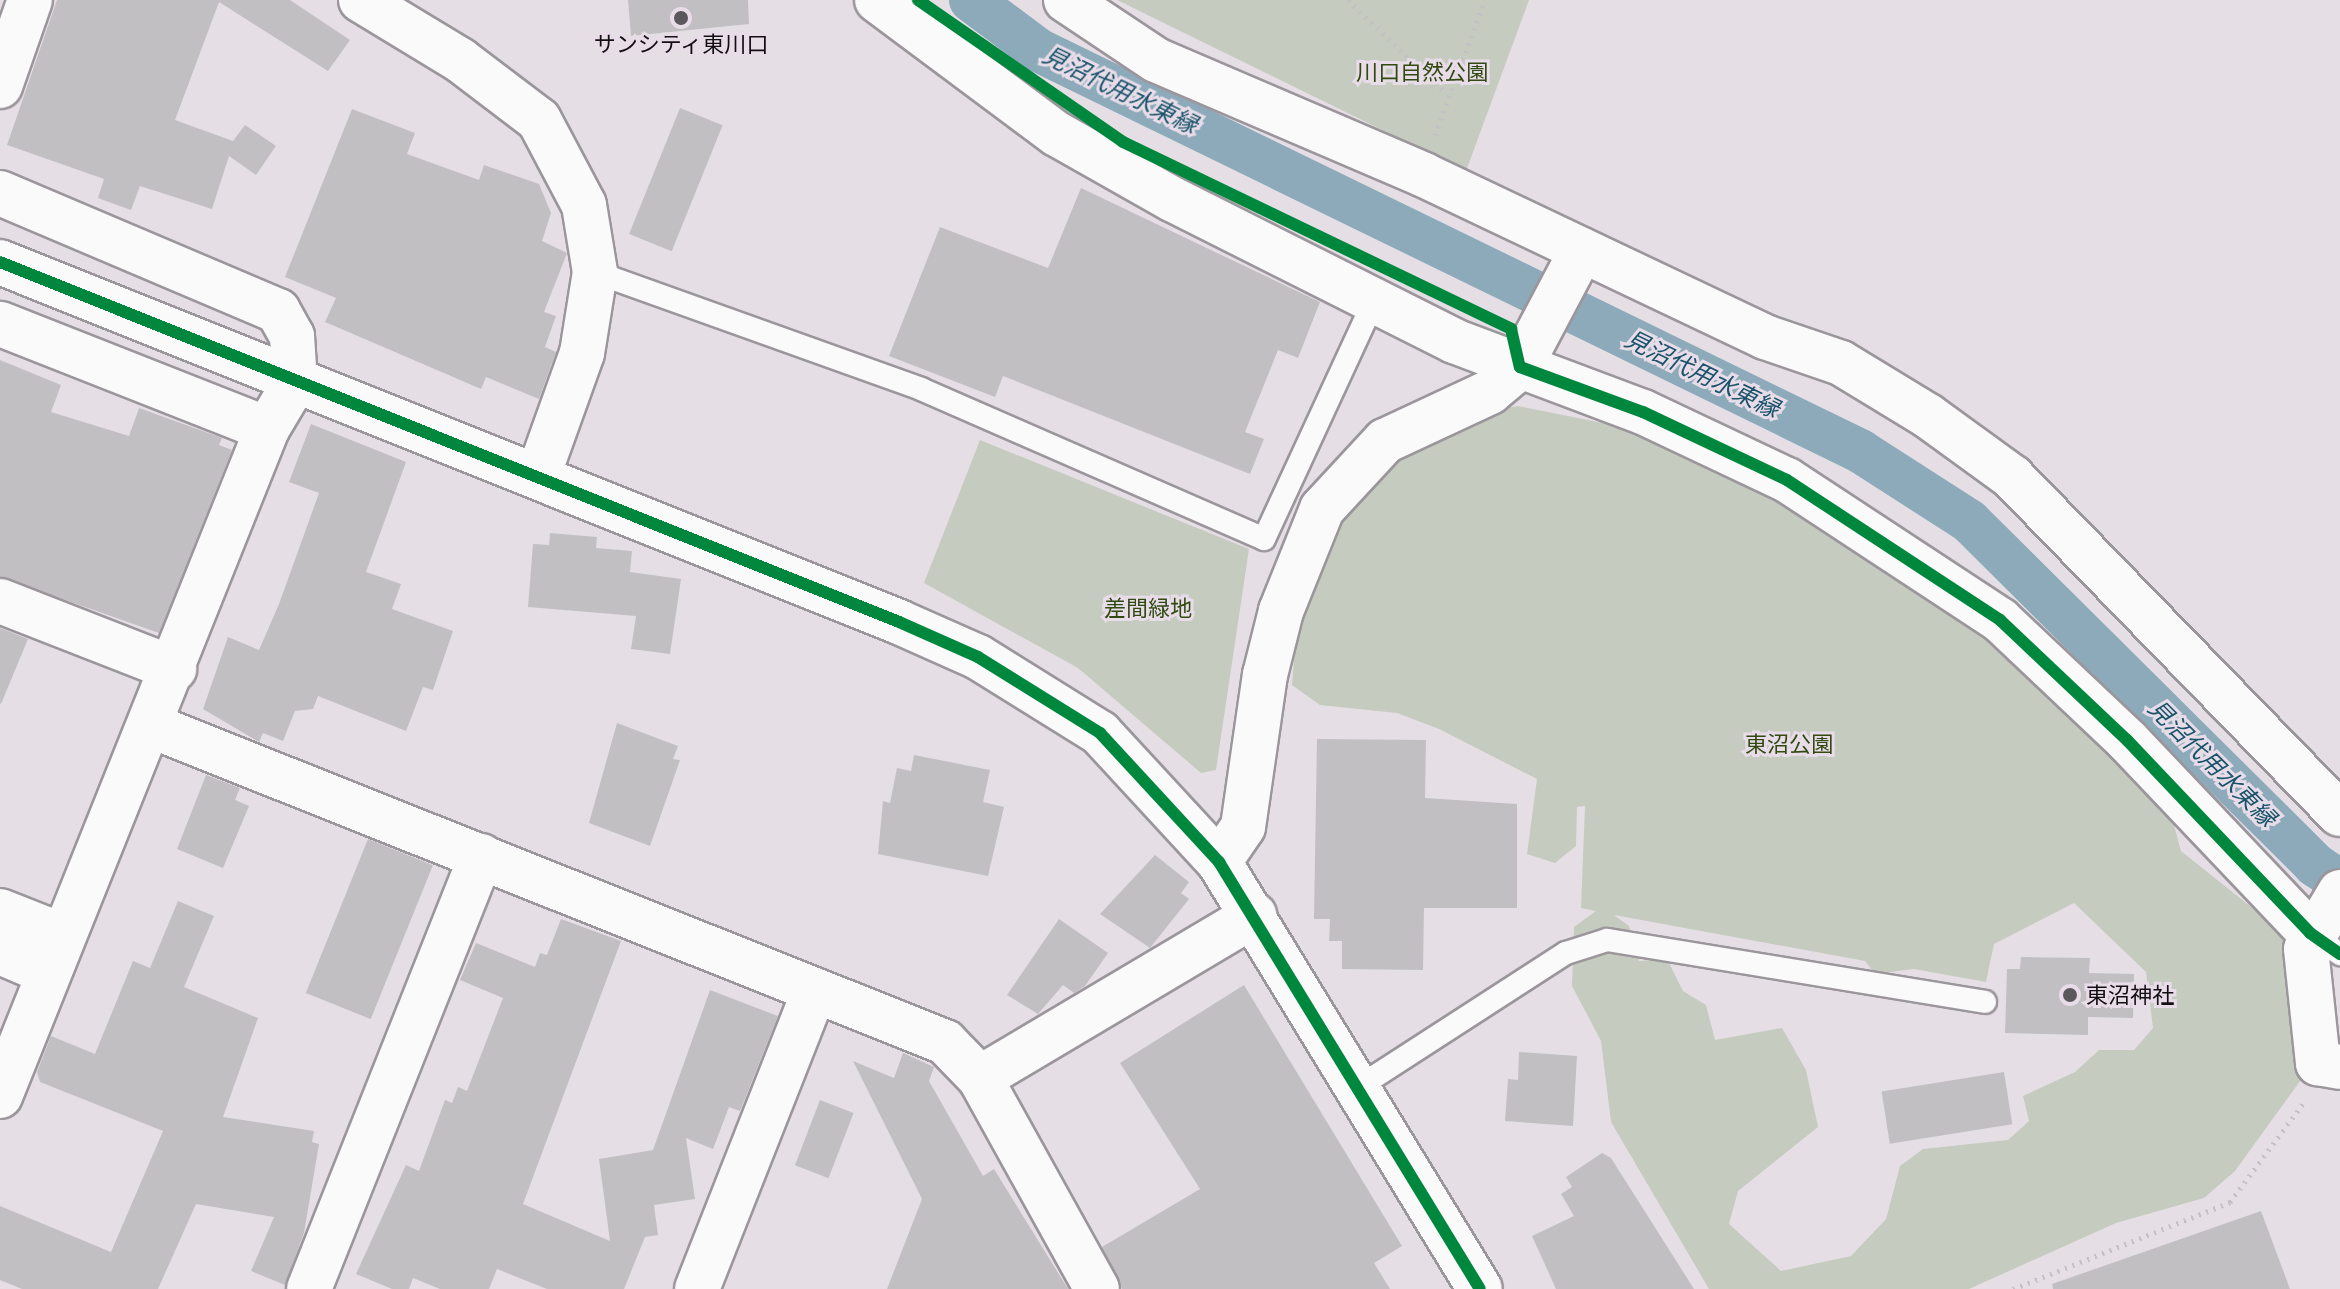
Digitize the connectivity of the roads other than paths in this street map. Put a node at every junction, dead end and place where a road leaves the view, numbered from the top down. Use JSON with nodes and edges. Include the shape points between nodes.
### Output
{"nodes":[{"id":1,"x":30,"y":0,"type":"edge"},
{"id":2,"x":361,"y":0,"type":"edge"},
{"id":3,"x":877,"y":0,"type":"edge"},
{"id":4,"x":1066,"y":0,"type":"edge"},
{"id":5,"x":0,"y":86,"type":"edge"},
{"id":6,"x":0,"y":193,"type":"edge"},
{"id":7,"x":1576,"y":260,"type":"junction"},
{"id":8,"x":0,"y":262,"type":"edge"},
{"id":9,"x":595,"y":272,"type":"junction"},
{"id":10,"x":1375,"y":299,"type":"junction"},
{"id":11,"x":0,"y":324,"type":"edge"},
{"id":12,"x":1530,"y":350,"type":"junction"},
{"id":13,"x":276,"y":375,"type":"junction"},
{"id":14,"x":267,"y":429,"type":"junction"},
{"id":15,"x":538,"y":476,"type":"junction"},
{"id":16,"x":0,"y":601,"type":"edge"},
{"id":17,"x":174,"y":669,"type":"junction"},
{"id":18,"x":152,"y":726,"type":"junction"},
{"id":19,"x":2340,"y":814,"type":"edge"},
{"id":20,"x":481,"y":856,"type":"junction"},
{"id":21,"x":1219,"y":862,"type":"junction"},
{"id":22,"x":0,"y":911,"type":"edge"},
{"id":23,"x":1254,"y":915,"type":"junction"},
{"id":24,"x":2328,"y":923,"type":"edge"},
{"id":25,"x":26,"y":971,"type":"edge"},
{"id":26,"x":815,"y":990,"type":"junction"},
{"id":27,"x":1985,"y":1002,"type":"dead end"},
{"id":28,"x":980,"y":1078,"type":"junction"},
{"id":29,"x":2325,"y":1080,"type":"edge"},
{"id":30,"x":1357,"y":1088,"type":"junction"},
{"id":31,"x":0,"y":1096,"type":"edge"},
{"id":32,"x":309,"y":1289,"type":"edge"},
{"id":33,"x":697,"y":1289,"type":"edge"},
{"id":34,"x":1097,"y":1289,"type":"edge"},
{"id":35,"x":1480,"y":1289,"type":"edge"}],
"edges":[{"from":1,"to":5,"type":"street"},
{"from":2,"to":9,"type":"street","via":[[460,60],[539,120],[584,205]]},
{"from":3,"to":10,"type":"street","via":[[1103,161]]},
{"from":4,"to":7,"type":"street","via":[[1156,60],[1424,175]]},
{"from":6,"to":13,"type":"street","via":[[278,311],[292,336]]},
{"from":7,"to":12,"type":"street"},
{"from":7,"to":19,"type":"street","via":[[1841,363],[2012,477]]},
{"from":8,"to":13,"type":"street"},
{"from":9,"to":10,"type":"lane","via":[[921,389],[1264,539]]},
{"from":9,"to":15,"type":"street","via":[[582,353]]},
{"from":10,"to":12,"type":"street"},
{"from":11,"to":14,"type":"street"},
{"from":12,"to":21,"type":"street","via":[[1490,392],[1385,441],[1322,509],[1268,662],[1243,827]]},
{"from":12,"to":24,"type":"street","via":[[1643,412],[1787,480],[2000,620]]},
{"from":13,"to":14,"type":"street"},
{"from":13,"to":15,"type":"street"},
{"from":14,"to":17,"type":"street"},
{"from":15,"to":21,"type":"street","via":[[990,664],[1100,733]]},
{"from":16,"to":17,"type":"street"},
{"from":17,"to":18,"type":"street"},
{"from":18,"to":20,"type":"street"},
{"from":18,"to":25,"type":"street"},
{"from":20,"to":26,"type":"street"},
{"from":20,"to":32,"type":"street"},
{"from":21,"to":23,"type":"street"},
{"from":22,"to":25,"type":"street"},
{"from":23,"to":28,"type":"street"},
{"from":23,"to":30,"type":"street"},
{"from":24,"to":29,"type":"street","via":[[2318,1063]]},
{"from":25,"to":31,"type":"street"},
{"from":26,"to":28,"type":"street","via":[[945,1042]]},
{"from":26,"to":33,"type":"street"},
{"from":27,"to":30,"type":"lane","via":[[1607,940],[1566,953]]},
{"from":28,"to":34,"type":"street"},
{"from":30,"to":35,"type":"street"}]}
